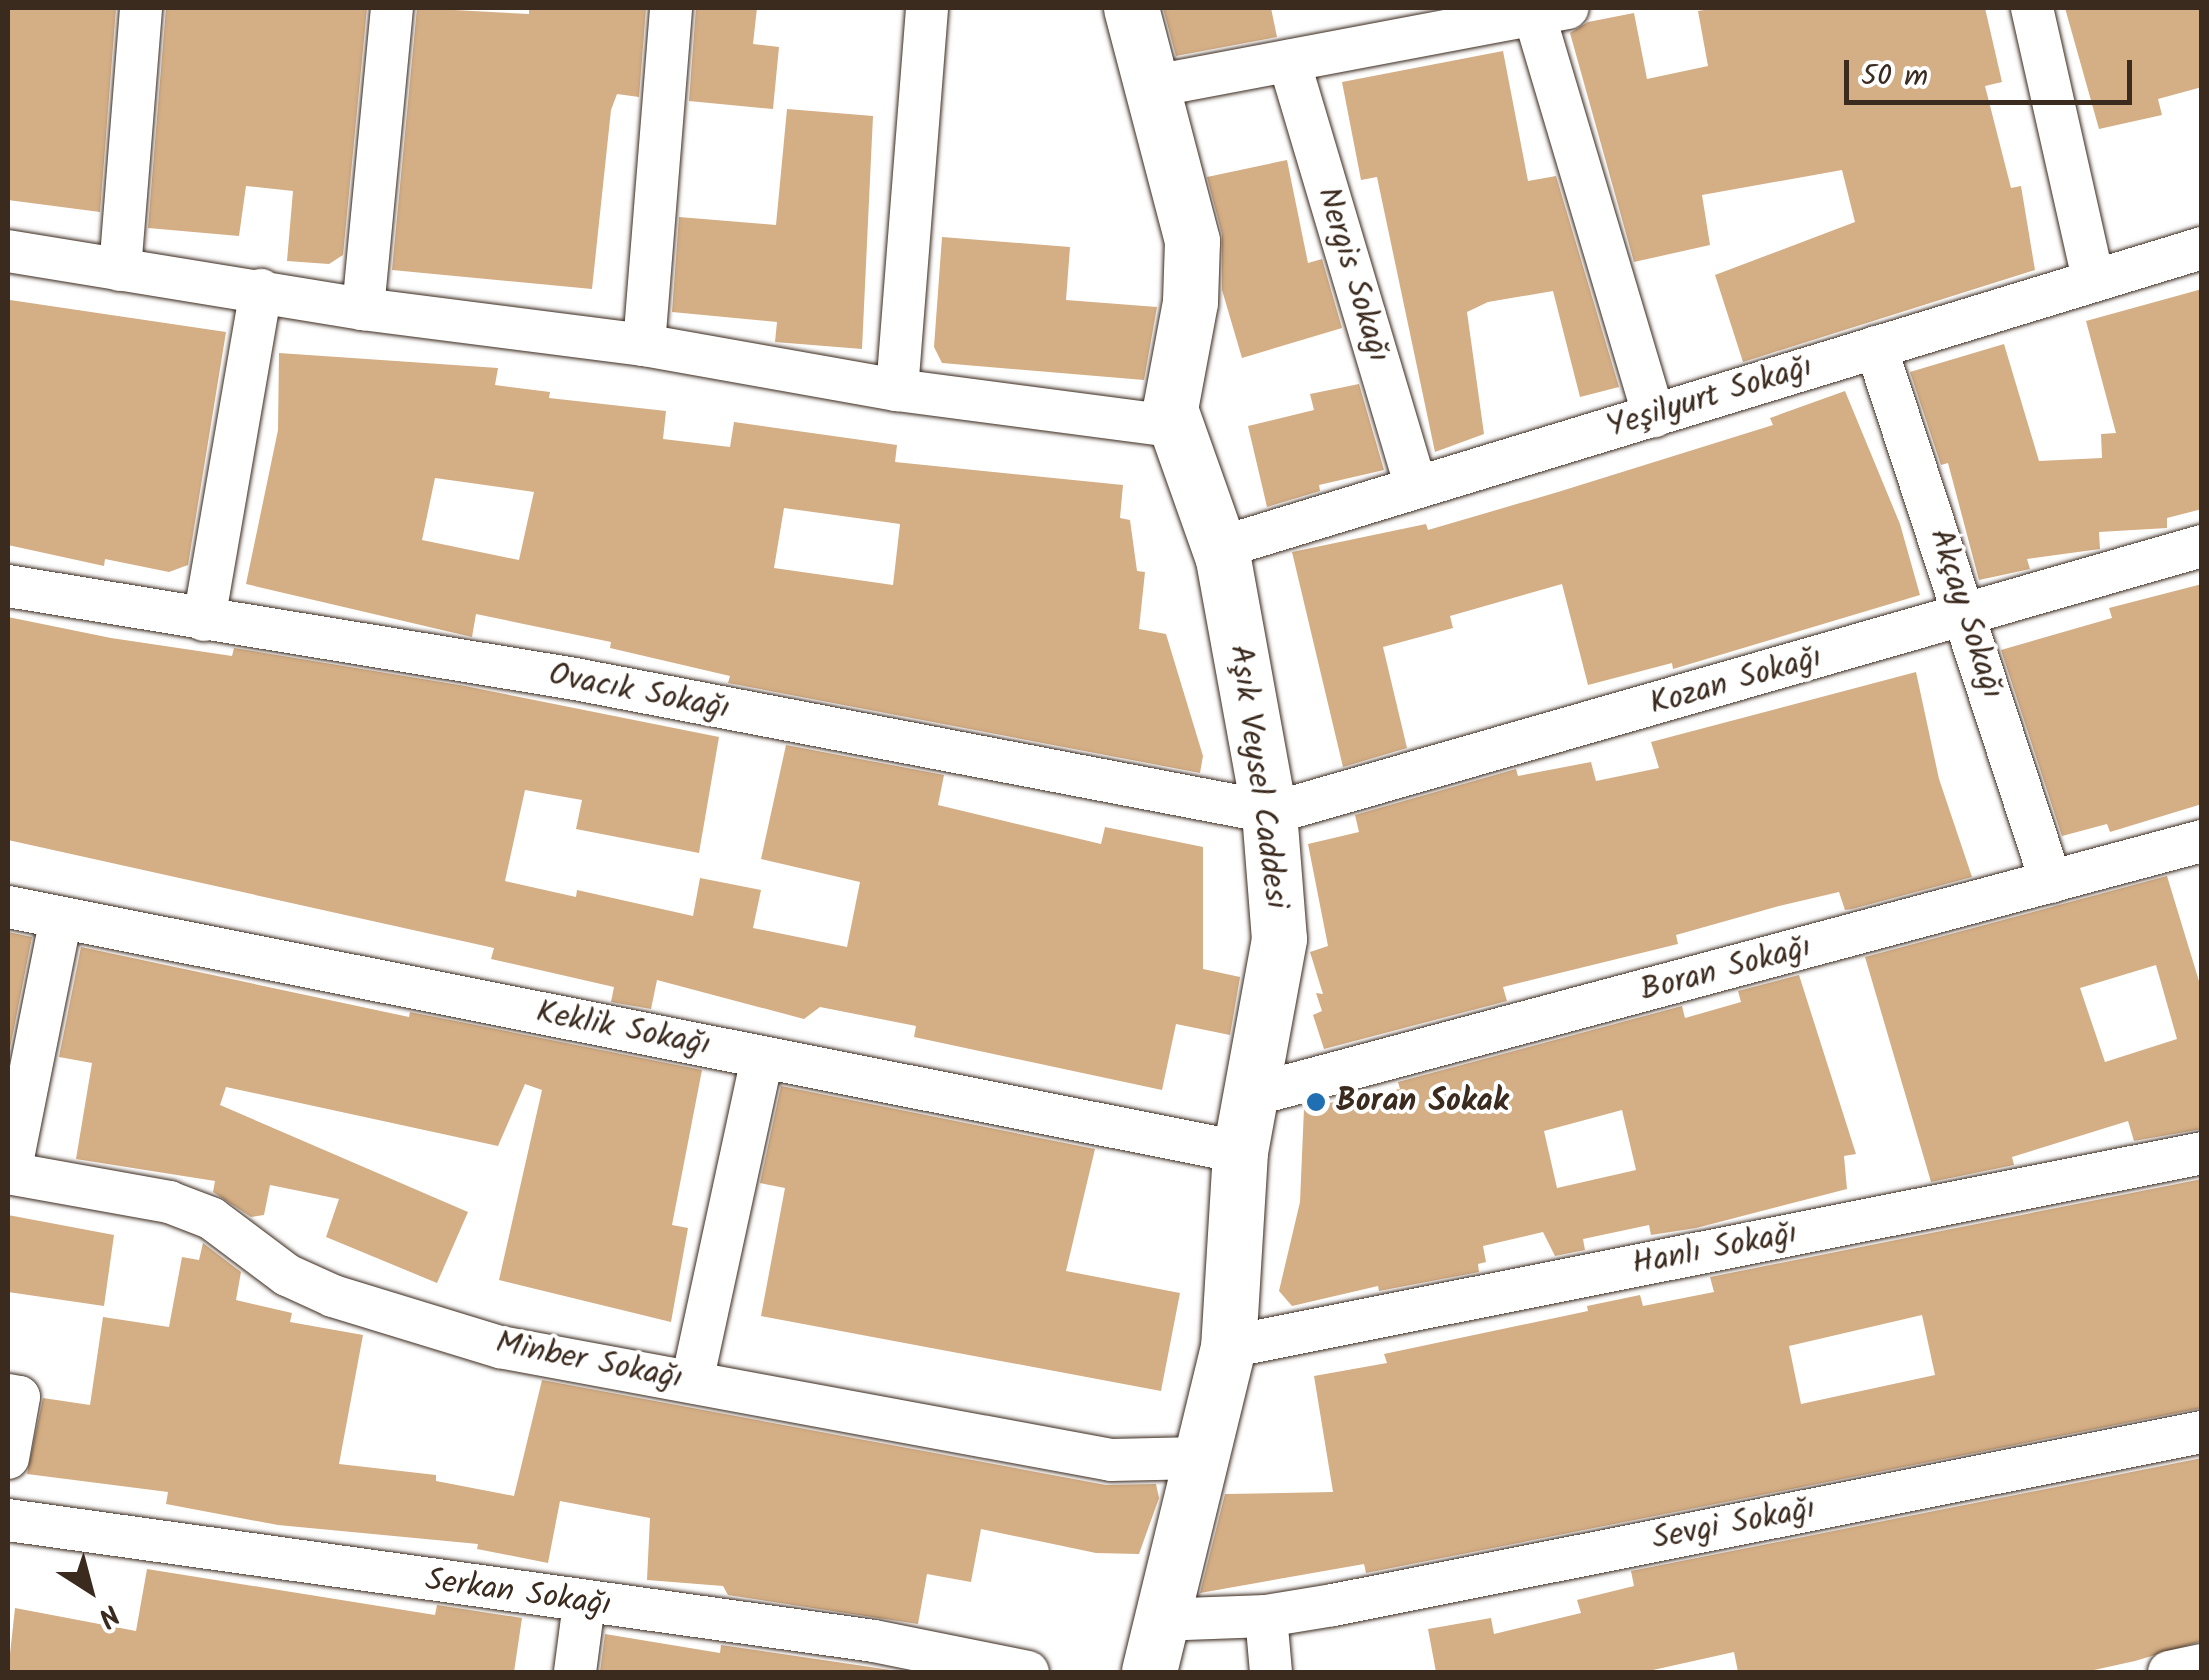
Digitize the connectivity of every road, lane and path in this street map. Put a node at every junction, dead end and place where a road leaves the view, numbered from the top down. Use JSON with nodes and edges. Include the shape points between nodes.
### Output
{"nodes":[{"id":1,"x":142,"y":8,"type":"edge"},
{"id":2,"x":392,"y":8,"type":"edge"},
{"id":3,"x":671,"y":8,"type":"edge"},
{"id":4,"x":927,"y":8,"type":"edge"},
{"id":5,"x":1132,"y":8,"type":"edge"},
{"id":6,"x":2032,"y":8,"type":"edge"},
{"id":7,"x":1551,"y":11,"type":"edge"},
{"id":8,"x":1288,"y":61,"type":"junction"},
{"id":9,"x":1149,"y":87,"type":"junction"},
{"id":10,"x":2202,"y":248,"type":"edge"},
{"id":11,"x":8,"y":250,"type":"edge"},
{"id":12,"x":120,"y":270,"type":"junction"},
{"id":13,"x":2093,"y":279,"type":"junction"},
{"id":14,"x":260,"y":290,"type":"junction"},
{"id":15,"x":363,"y":309,"type":"junction"},
{"id":16,"x":644,"y":345,"type":"junction"},
{"id":17,"x":1876,"y":346,"type":"junction"},
{"id":18,"x":897,"y":390,"type":"junction"},
{"id":19,"x":1654,"y":416,"type":"junction"},
{"id":20,"x":1177,"y":426,"type":"junction"},
{"id":21,"x":1416,"y":488,"type":"junction"},
{"id":22,"x":2202,"y":546,"type":"edge"},
{"id":23,"x":1219,"y":548,"type":"junction"},
{"id":24,"x":8,"y":586,"type":"edge"},
{"id":25,"x":1966,"y":615,"type":"junction"},
{"id":26,"x":204,"y":620,"type":"junction"},
{"id":27,"x":1269,"y":813,"type":"junction"},
{"id":28,"x":2202,"y":841,"type":"edge"},
{"id":29,"x":2051,"y":882,"type":"junction"},
{"id":30,"x":8,"y":906,"type":"edge"},
{"id":31,"x":61,"y":918,"type":"junction"},
{"id":32,"x":762,"y":1057,"type":"junction"},
{"id":33,"x":1249,"y":1096,"type":"junction"},
{"id":34,"x":1240,"y":1152,"type":"junction"},
{"id":35,"x":2202,"y":1153,"type":"edge"},
{"id":36,"x":9,"y":1173,"type":"edge"},
{"id":37,"x":1228,"y":1347,"type":"junction"},
{"id":38,"x":692,"y":1382,"type":"junction"},
{"id":39,"x":8,"y":1395,"type":"edge"},
{"id":40,"x":2202,"y":1432,"type":"edge"},
{"id":41,"x":8,"y":1458,"type":"edge"},
{"id":42,"x":1200,"y":1458,"type":"junction"},
{"id":43,"x":8,"y":1520,"type":"edge"},
{"id":44,"x":584,"y":1604,"type":"junction"},
{"id":45,"x":1266,"y":1616,"type":"junction"},
{"id":46,"x":1153,"y":1646,"type":"edge"},
{"id":47,"x":2202,"y":1666,"type":"edge"},
{"id":48,"x":575,"y":1672,"type":"edge"},
{"id":49,"x":1028,"y":1672,"type":"edge"},
{"id":50,"x":1271,"y":1672,"type":"edge"},
{"id":51,"x":2169,"y":1672,"type":"edge"}],
"edges":[{"from":1,"to":12,"type":"street"},
{"from":2,"to":15,"type":"street"},
{"from":3,"to":16,"type":"street"},
{"from":4,"to":18,"type":"street"},
{"from":5,"to":9,"type":"street","name":"Aşık Veysel Caddesi"},
{"from":6,"to":13,"type":"street"},
{"from":7,"to":8,"type":"street"},
{"from":7,"to":19,"type":"street"},
{"from":8,"to":9,"type":"street"},
{"from":8,"to":21,"type":"street","name":"Nergis Sokağı"},
{"from":9,"to":20,"type":"street","name":"Aşık Veysel Caddesi","via":[[1192,241],[1190,302],[1170,408]]},
{"from":10,"to":13,"type":"street","name":"Yeşilyurt Sokağı"},
{"from":11,"to":12,"type":"street"},
{"from":12,"to":14,"type":"street"},
{"from":13,"to":17,"type":"street","name":"Yeşilyurt Sokağı"},
{"from":14,"to":15,"type":"street"},
{"from":14,"to":26,"type":"street"},
{"from":15,"to":16,"type":"street"},
{"from":16,"to":18,"type":"street"},
{"from":17,"to":19,"type":"street","name":"Yeşilyurt Sokağı"},
{"from":17,"to":25,"type":"street","name":"Akçay Sokağı"},
{"from":18,"to":20,"type":"street"},
{"from":19,"to":21,"type":"street","name":"Yeşilyurt Sokağı"},
{"from":20,"to":23,"type":"street","name":"Aşık Veysel Caddesi"},
{"from":21,"to":23,"type":"street","name":"Yeşilyurt Sokağı"},
{"from":22,"to":25,"type":"street","name":"Kozan Sokağı"},
{"from":23,"to":27,"type":"street","name":"Aşık Veysel Caddesi"},
{"from":24,"to":26,"type":"street","name":"Ovacık Sokağı"},
{"from":25,"to":27,"type":"street","name":"Kozan Sokağı"},
{"from":25,"to":29,"type":"street","name":"Akçay Sokağı"},
{"from":26,"to":27,"type":"street","name":"Ovacık Sokağı","via":[[575,679]]},
{"from":27,"to":33,"type":"street","name":"Aşık Veysel Caddesi","via":[[1280,939]]},
{"from":28,"to":29,"type":"street","name":"Boran Sokağı"},
{"from":29,"to":33,"type":"street","name":"Boran Sokağı"},
{"from":30,"to":31,"type":"street","name":"Keklik Sokağı"},
{"from":31,"to":32,"type":"street","name":"Keklik Sokağı"},
{"from":31,"to":36,"type":"street"},
{"from":32,"to":34,"type":"street","name":"Keklik Sokağı"},
{"from":32,"to":38,"type":"street"},
{"from":33,"to":34,"type":"street","name":"Aşık Veysel Caddesi"},
{"from":34,"to":37,"type":"street","name":"Aşık Veysel Caddesi"},
{"from":35,"to":37,"type":"street","name":"Hanlı Sokağı"},
{"from":36,"to":38,"type":"street","name":"Minber Sokağı","via":[[169,1202],[212,1218],[288,1275],[351,1302],[500,1347]]},
{"from":37,"to":42,"type":"street","name":"Aşık Veysel Caddesi"},
{"from":38,"to":42,"type":"street","name":"Minber Sokağı","via":[[1111,1460]]},
{"from":39,"to":41,"type":"street","via":[[18,1397]]},
{"from":40,"to":45,"type":"street","name":"Sevgi Sokağı"},
{"from":42,"to":46,"type":"street","name":"Aşık Veysel Caddesi"},
{"from":43,"to":44,"type":"street","name":"Serkan Sokağı"},
{"from":44,"to":48,"type":"street"},
{"from":44,"to":49,"type":"street","name":"Serkan Sokağı","via":[[874,1642]]},
{"from":45,"to":46,"type":"street","name":"Sevgi Sokağı"},
{"from":45,"to":50,"type":"street"},
{"from":47,"to":51,"type":"street"}]}
